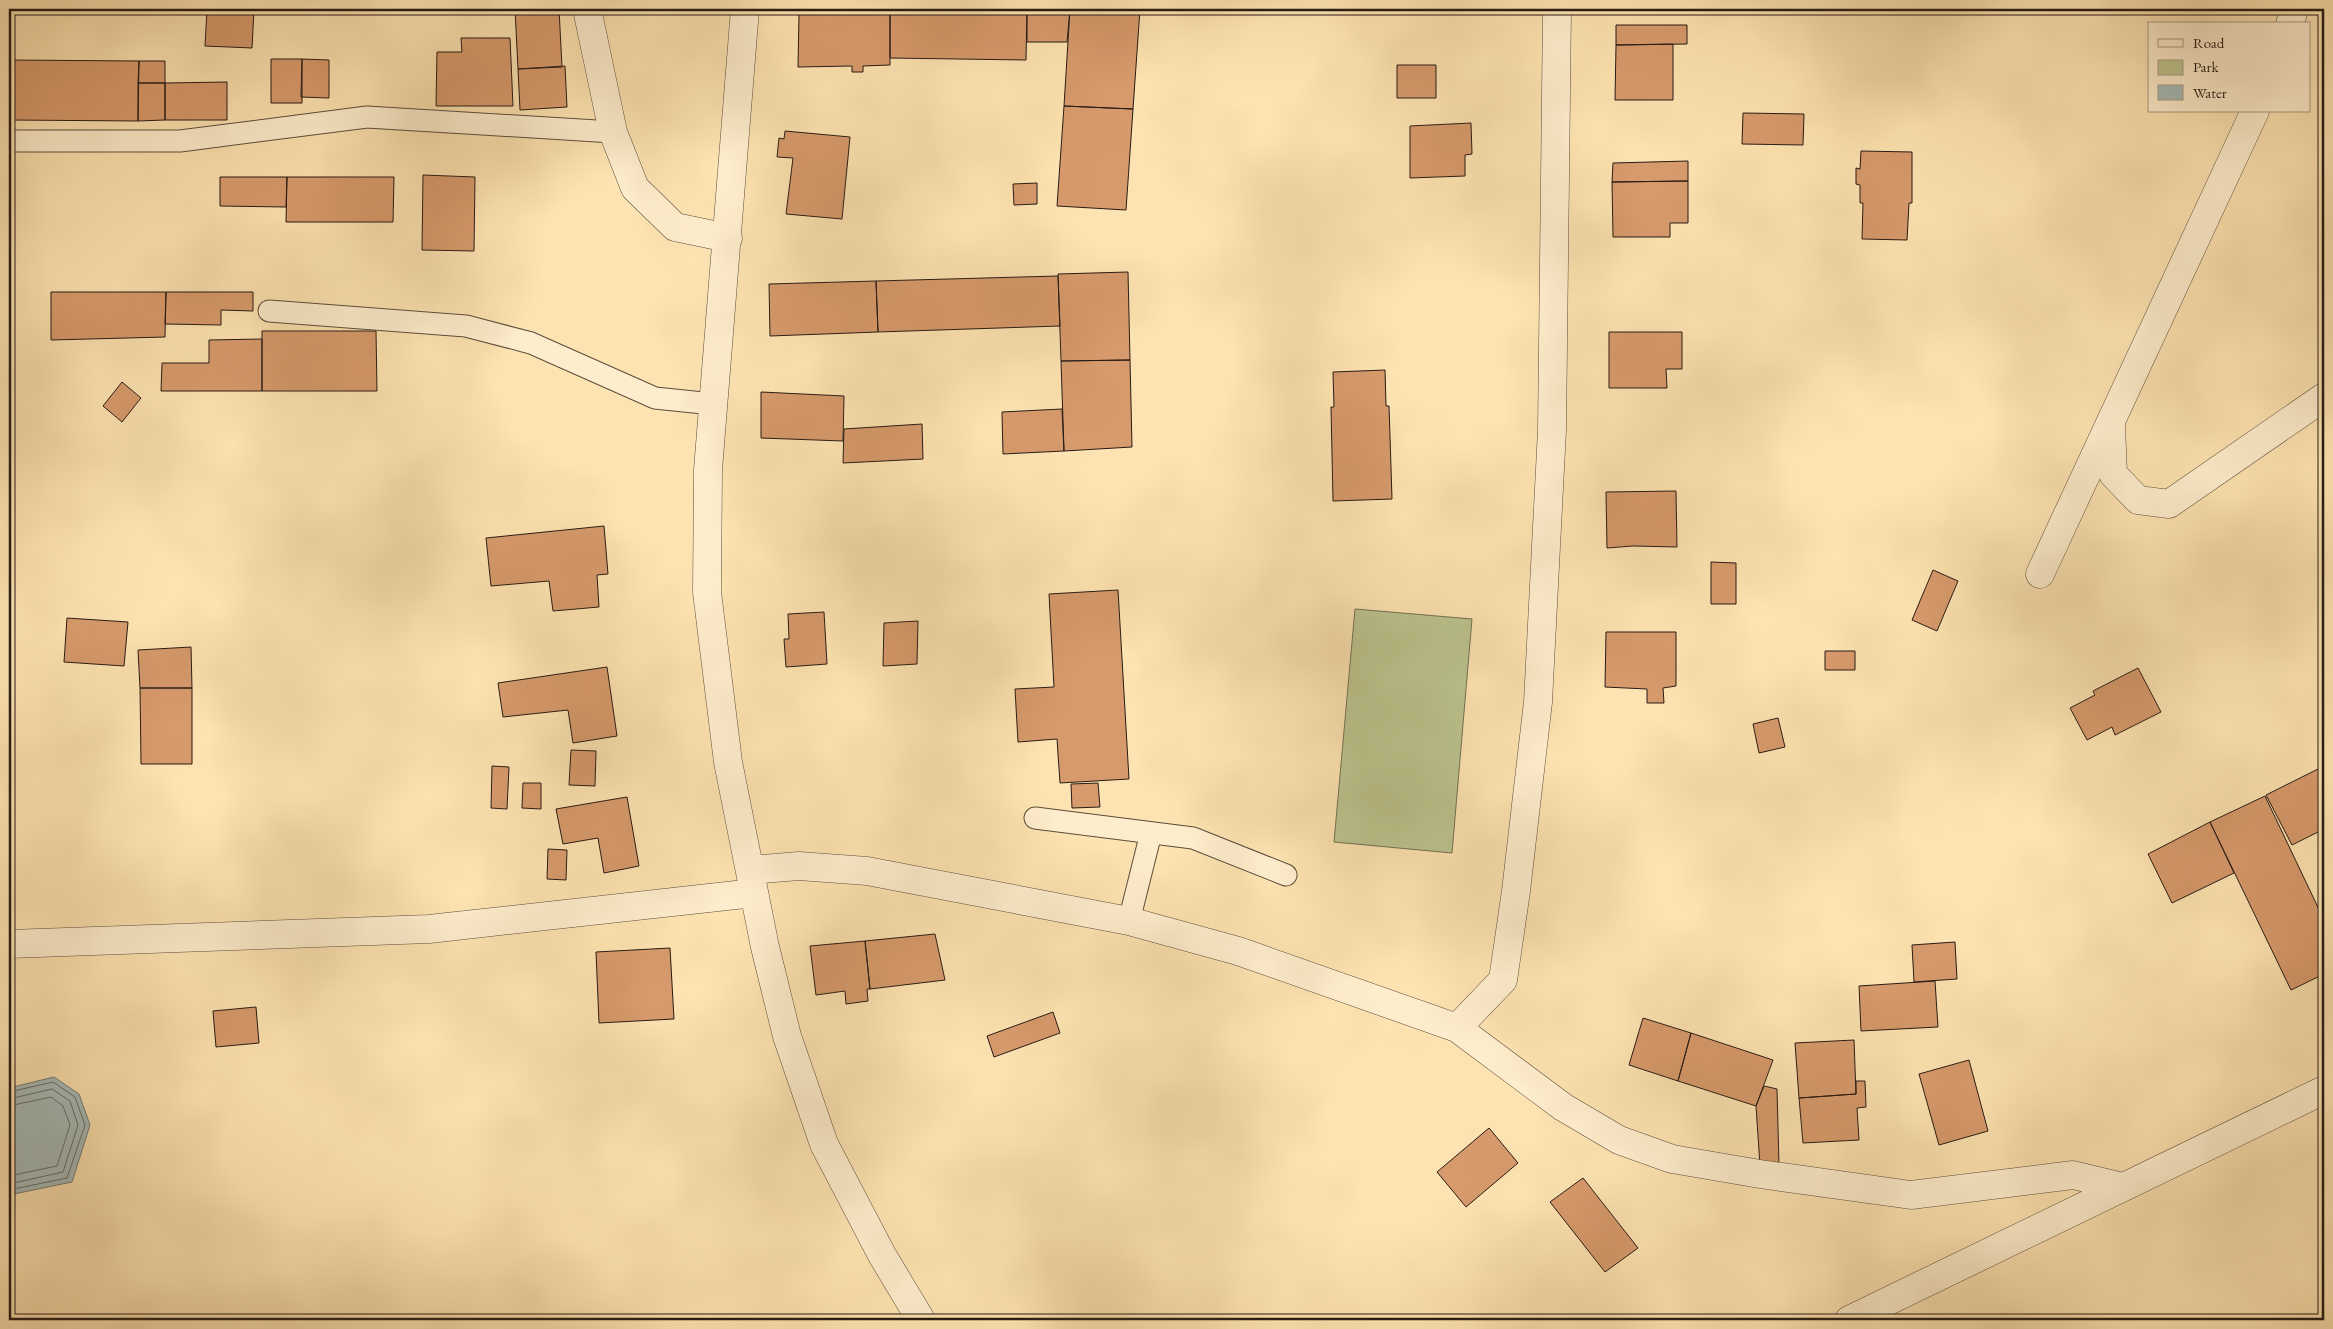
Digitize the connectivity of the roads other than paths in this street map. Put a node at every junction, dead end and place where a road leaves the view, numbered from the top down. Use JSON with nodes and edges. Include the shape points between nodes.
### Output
{"nodes":[{"id":1,"x":587,"y":9,"type":"edge"},
{"id":2,"x":745,"y":9,"type":"edge"},
{"id":3,"x":1557,"y":9,"type":"edge"},
{"id":4,"x":2294,"y":9,"type":"edge"},
{"id":5,"x":2291,"y":22,"type":"edge"},
{"id":6,"x":2255,"y":112,"type":"edge"},
{"id":7,"x":613,"y":132,"type":"junction"},
{"id":8,"x":9,"y":141,"type":"edge"},
{"id":9,"x":728,"y":238,"type":"junction"},
{"id":10,"x":268,"y":311,"type":"dead end"},
{"id":11,"x":2324,"y":397,"type":"edge"},
{"id":12,"x":713,"y":404,"type":"junction"},
{"id":13,"x":2110,"y":422,"type":"junction"},
{"id":14,"x":2040,"y":574,"type":"dead end"},
{"id":15,"x":1035,"y":818,"type":"dead end"},
{"id":16,"x":1151,"y":833,"type":"junction"},
{"id":17,"x":1286,"y":875,"type":"dead end"},
{"id":18,"x":752,"y":882,"type":"junction"},
{"id":19,"x":1129,"y":921,"type":"junction"},
{"id":20,"x":9,"y":944,"type":"edge"},
{"id":21,"x":1457,"y":1028,"type":"junction"},
{"id":22,"x":2324,"y":1090,"type":"edge"},
{"id":23,"x":2123,"y":1187,"type":"junction"},
{"id":24,"x":921,"y":1320,"type":"edge"},
{"id":25,"x":1849,"y":1320,"type":"edge"}],
"edges":[{"from":1,"to":7,"type":"street"},
{"from":2,"to":9,"type":"street"},
{"from":3,"to":21,"type":"street","via":[[1552,430],[1538,702],[1503,980]]},
{"from":4,"to":5,"type":"street"},
{"from":6,"to":13,"type":"street"},
{"from":7,"to":8,"type":"lane","via":[[367,117],[180,141]]},
{"from":7,"to":9,"type":"street","via":[[635,188],[675,227]]},
{"from":9,"to":12,"type":"street"},
{"from":10,"to":12,"type":"lane","via":[[466,326],[531,343],[655,398]]},
{"from":11,"to":13,"type":"street","via":[[2169,504],[2138,500],[2113,474]]},
{"from":12,"to":18,"type":"street","via":[[708,470],[707,592],[728,762]]},
{"from":13,"to":14,"type":"street"},
{"from":15,"to":16,"type":"lane"},
{"from":16,"to":17,"type":"lane","via":[[1193,838]]},
{"from":16,"to":19,"type":"lane"},
{"from":18,"to":19,"type":"street","via":[[799,866],[867,871]]},
{"from":18,"to":20,"type":"street","via":[[429,929]]},
{"from":18,"to":24,"type":"street","via":[[787,1036],[824,1144],[882,1255]]},
{"from":19,"to":21,"type":"street","via":[[1238,951]]},
{"from":21,"to":23,"type":"street","via":[[1563,1106],[1619,1140],[1672,1159],[1911,1195],[2073,1175]]},
{"from":22,"to":23,"type":"street"},
{"from":23,"to":25,"type":"street"}]}
